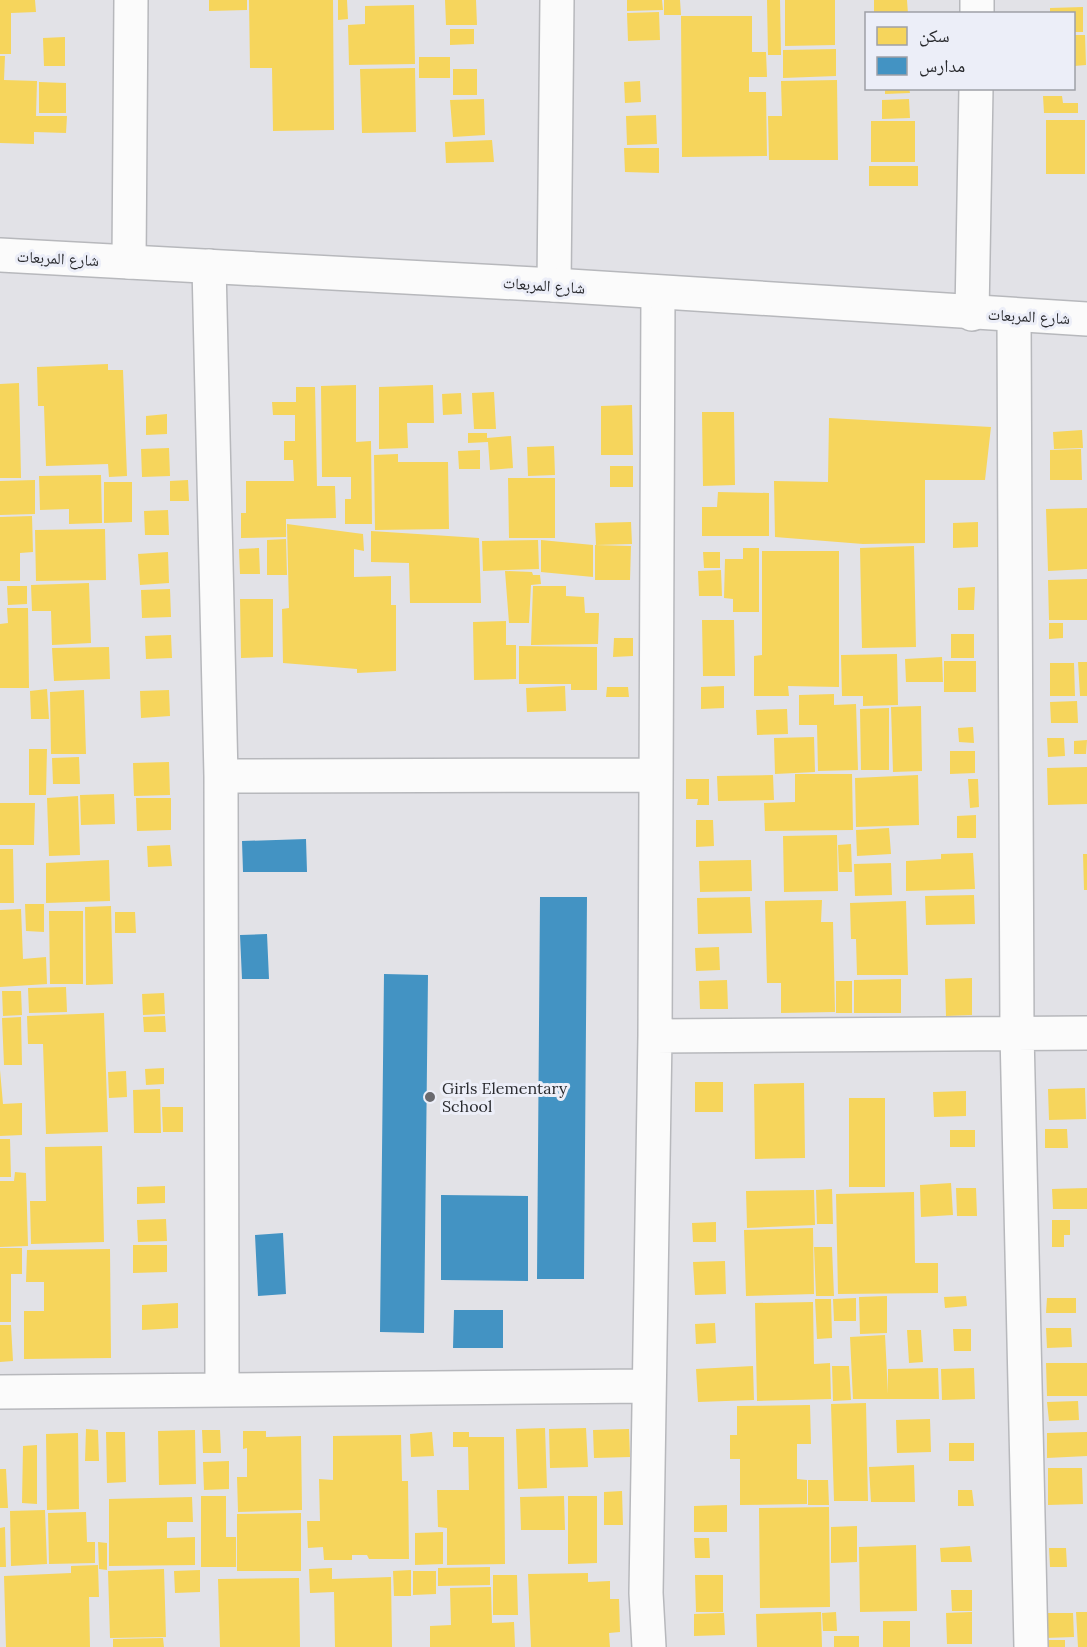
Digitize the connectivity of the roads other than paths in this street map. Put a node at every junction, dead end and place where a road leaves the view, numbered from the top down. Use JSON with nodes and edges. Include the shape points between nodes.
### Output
{"nodes":[{"id":1,"x":131,"y":0,"type":"edge"},
{"id":2,"x":557,"y":0,"type":"edge"},
{"id":3,"x":976,"y":90,"type":"edge"},
{"id":4,"x":0,"y":255,"type":"edge"},
{"id":5,"x":129,"y":262,"type":"junction"},
{"id":6,"x":209,"y":266,"type":"junction"},
{"id":7,"x":554,"y":285,"type":"junction"},
{"id":8,"x":658,"y":293,"type":"junction"},
{"id":9,"x":972,"y":314,"type":"junction"},
{"id":10,"x":1014,"y":316,"type":"junction"},
{"id":11,"x":1087,"y":319,"type":"edge"},
{"id":12,"x":656,"y":775,"type":"junction"},
{"id":13,"x":221,"y":776,"type":"junction"},
{"id":14,"x":1017,"y":1033,"type":"junction"},
{"id":15,"x":1087,"y":1033,"type":"edge"},
{"id":16,"x":656,"y":1036,"type":"junction"},
{"id":17,"x":648,"y":1386,"type":"junction"},
{"id":18,"x":222,"y":1389,"type":"junction"},
{"id":19,"x":0,"y":1392,"type":"edge"},
{"id":20,"x":649,"y":1647,"type":"edge"},
{"id":21,"x":1031,"y":1647,"type":"edge"}],
"edges":[{"from":1,"to":5,"type":"street"},
{"from":2,"to":7,"type":"street"},
{"from":3,"to":9,"type":"street"},
{"from":4,"to":5,"type":"street","name":"شارع المربعات"},
{"from":5,"to":6,"type":"street","name":"شارع المربعات"},
{"from":6,"to":7,"type":"street","name":"شارع المربعات"},
{"from":6,"to":13,"type":"street"},
{"from":7,"to":8,"type":"street","name":"شارع المربعات"},
{"from":8,"to":9,"type":"street","name":"شارع المربعات"},
{"from":8,"to":12,"type":"street"},
{"from":9,"to":10,"type":"street","name":"شارع المربعات"},
{"from":10,"to":11,"type":"street","name":"شارع المربعات"},
{"from":10,"to":14,"type":"street"},
{"from":12,"to":13,"type":"street"},
{"from":12,"to":16,"type":"street"},
{"from":13,"to":18,"type":"street"},
{"from":14,"to":15,"type":"street"},
{"from":14,"to":16,"type":"street"},
{"from":14,"to":21,"type":"street"},
{"from":16,"to":17,"type":"street"},
{"from":17,"to":18,"type":"street"},
{"from":17,"to":20,"type":"street"},
{"from":18,"to":19,"type":"street"}]}
